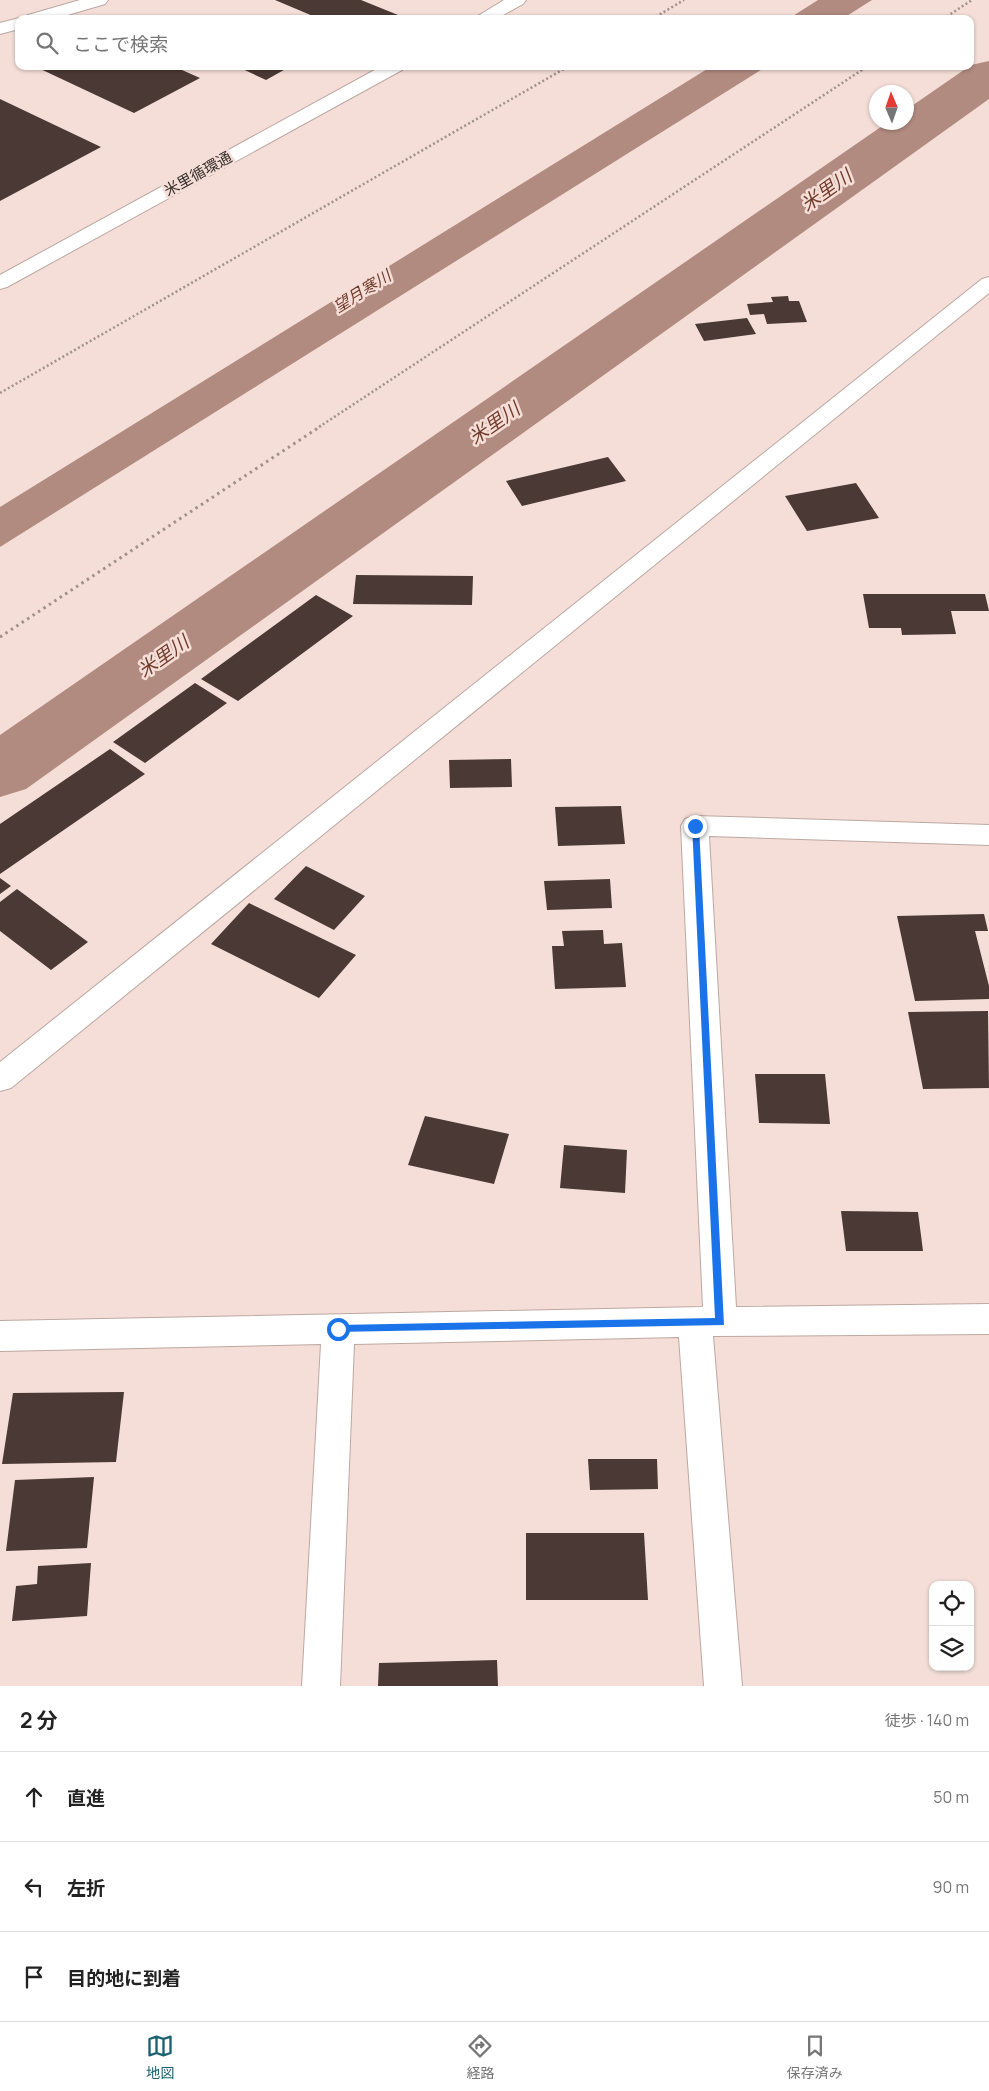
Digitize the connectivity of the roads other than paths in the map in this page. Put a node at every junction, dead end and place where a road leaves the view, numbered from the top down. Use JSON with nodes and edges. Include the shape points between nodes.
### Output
{"nodes":[{"id":1,"x":99,"y":0,"type":"edge"},
{"id":2,"x":517,"y":0,"type":"edge"},
{"id":3,"x":48,"y":15,"type":"edge"},
{"id":4,"x":489,"y":15,"type":"edge"},
{"id":5,"x":15,"y":24,"type":"edge"},
{"id":6,"x":0,"y":29,"type":"edge"},
{"id":7,"x":389,"y":70,"type":"edge"},
{"id":8,"x":0,"y":283,"type":"edge"},
{"id":9,"x":989,"y":283,"type":"edge"},
{"id":10,"x":989,"y":835,"type":"edge"},
{"id":11,"x":0,"y":1079,"type":"edge"},
{"id":12,"x":989,"y":1319,"type":"edge"},
{"id":13,"x":708,"y":1322,"type":"junction"},
{"id":14,"x":338,"y":1329,"type":"junction"},
{"id":15,"x":0,"y":1336,"type":"edge"},
{"id":16,"x":321,"y":1686,"type":"edge"},
{"id":17,"x":723,"y":1686,"type":"edge"}],
"edges":[{"from":1,"to":3,"type":"street"},
{"from":2,"to":4,"type":"street"},
{"from":5,"to":6,"type":"street"},
{"from":7,"to":8,"type":"street","name":"米里循環通"},
{"from":9,"to":11,"type":"street"},
{"from":10,"to":13,"type":"street","via":[[695,826]]},
{"from":12,"to":13,"type":"street"},
{"from":13,"to":14,"type":"street"},
{"from":13,"to":17,"type":"street"},
{"from":14,"to":15,"type":"street"},
{"from":14,"to":16,"type":"street"}]}
